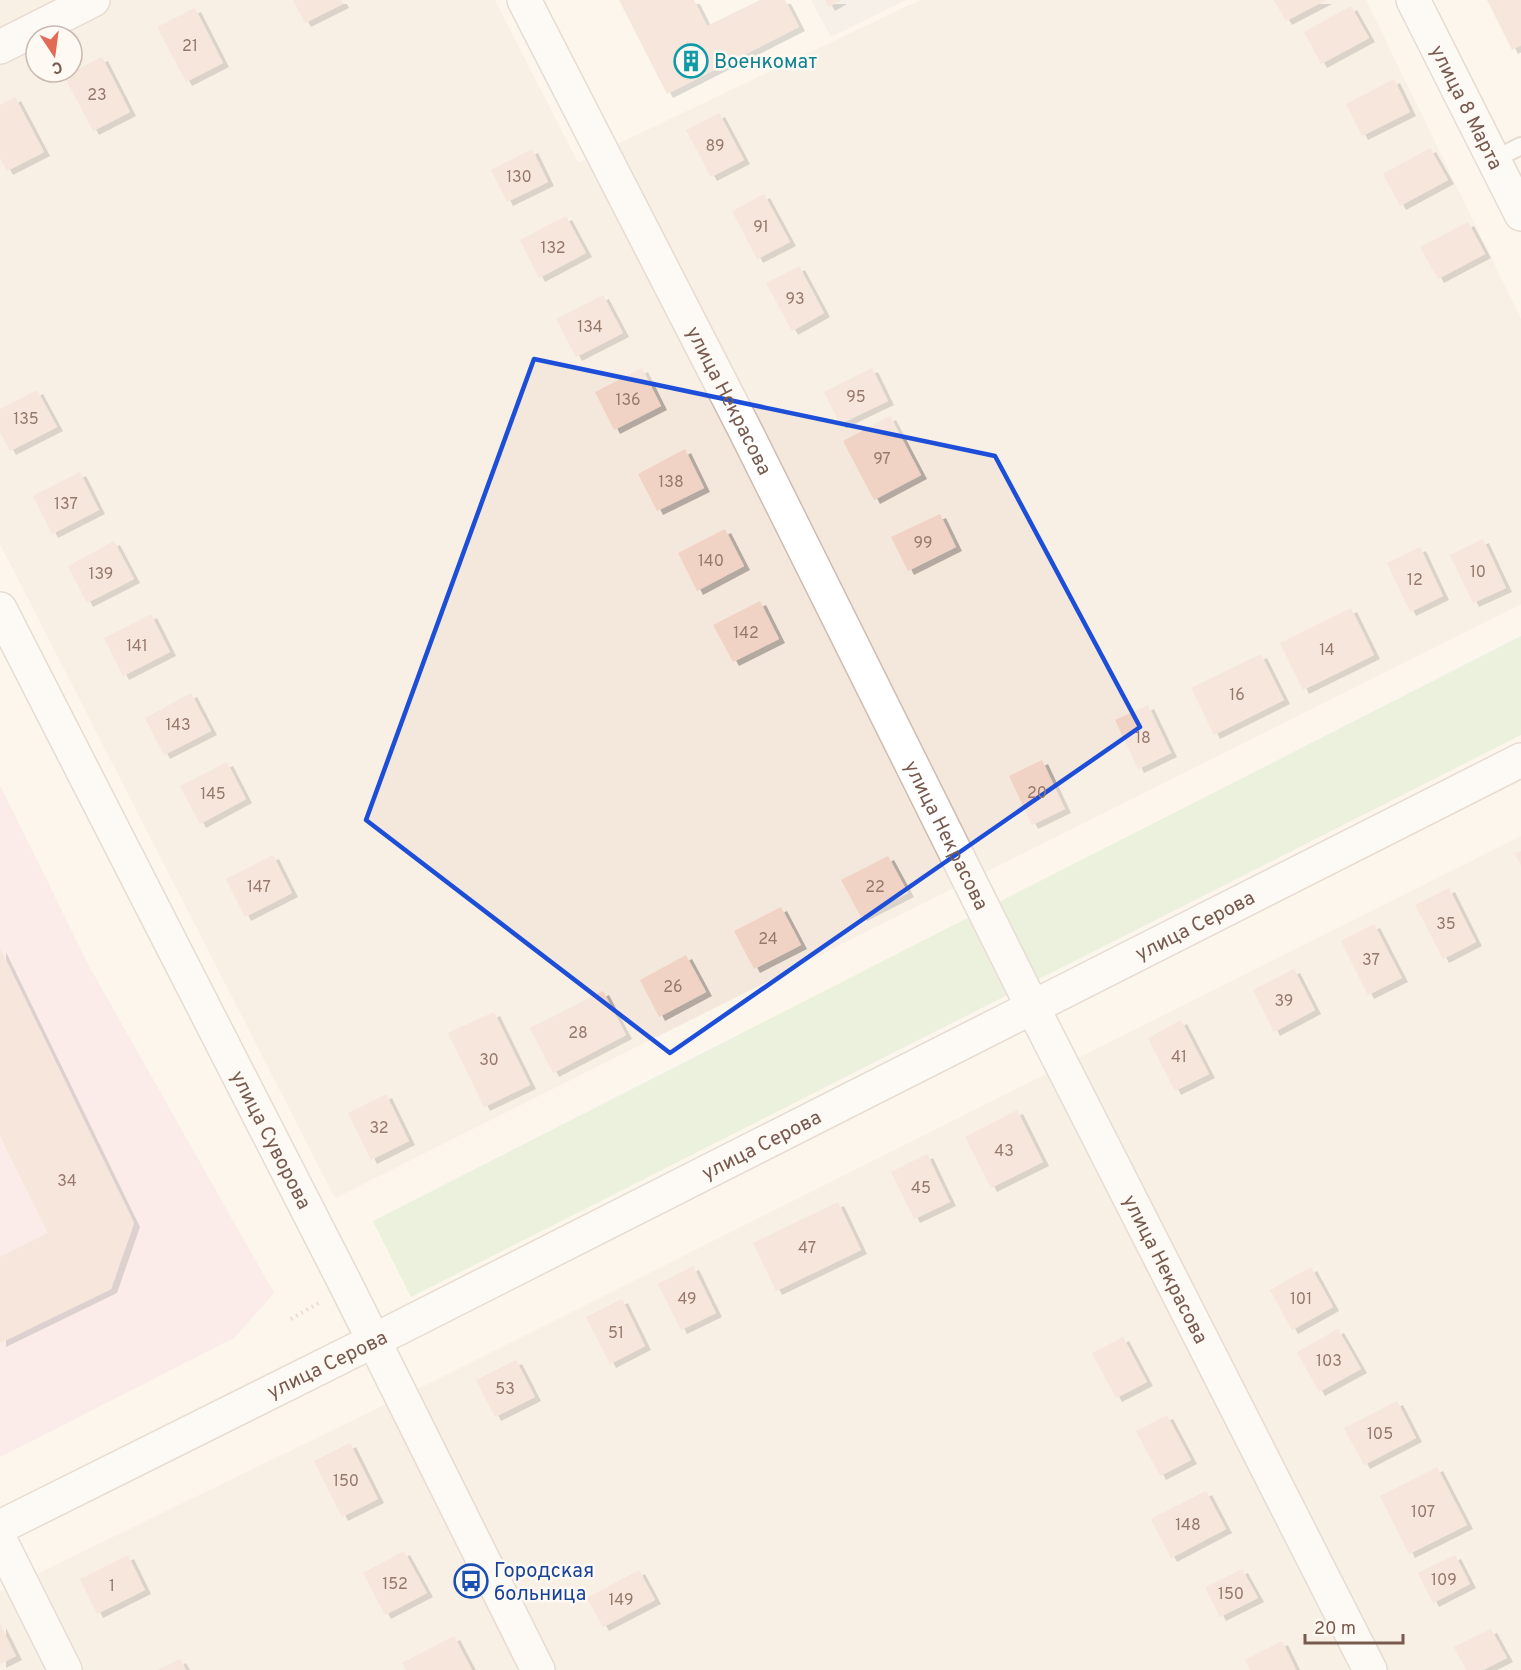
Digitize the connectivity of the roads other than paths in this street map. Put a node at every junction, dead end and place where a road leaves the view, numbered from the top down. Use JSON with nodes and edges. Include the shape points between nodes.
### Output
{"nodes":[{"id":1,"x":93,"y":0,"type":"edge"},
{"id":2,"x":524,"y":0,"type":"edge"},
{"id":3,"x":1413,"y":0,"type":"edge"},
{"id":4,"x":0,"y":47,"type":"edge"},
{"id":5,"x":1507,"y":153,"type":"edge"},
{"id":6,"x":1521,"y":214,"type":"edge"},
{"id":7,"x":0,"y":609,"type":"edge"},
{"id":8,"x":1521,"y":760,"type":"edge"},
{"id":9,"x":1033,"y":1008,"type":"junction"},
{"id":10,"x":373,"y":1341,"type":"junction"},
{"id":11,"x":0,"y":1527,"type":"edge"},
{"id":12,"x":0,"y":1540,"type":"edge"},
{"id":13,"x":65,"y":1670,"type":"edge"},
{"id":14,"x":538,"y":1670,"type":"edge"},
{"id":15,"x":1370,"y":1670,"type":"edge"}],
"edges":[{"from":1,"to":4,"type":"street"},
{"from":2,"to":9,"type":"street","name":"улица Некрасова","via":[[751,441]]},
{"from":3,"to":5,"type":"street","name":"улица 8 Марта"},
{"from":5,"to":6,"type":"street","name":"улица 8 Марта"},
{"from":7,"to":10,"type":"street","name":"улица Суворова"},
{"from":8,"to":9,"type":"street","name":"улица Серова"},
{"from":9,"to":10,"type":"street","name":"улица Серова"},
{"from":9,"to":15,"type":"street","name":"улица Некрасова"},
{"from":10,"to":11,"type":"street","name":"улица Серова"},
{"from":10,"to":14,"type":"street","name":"улица Суворова"},
{"from":12,"to":13,"type":"street"}]}
